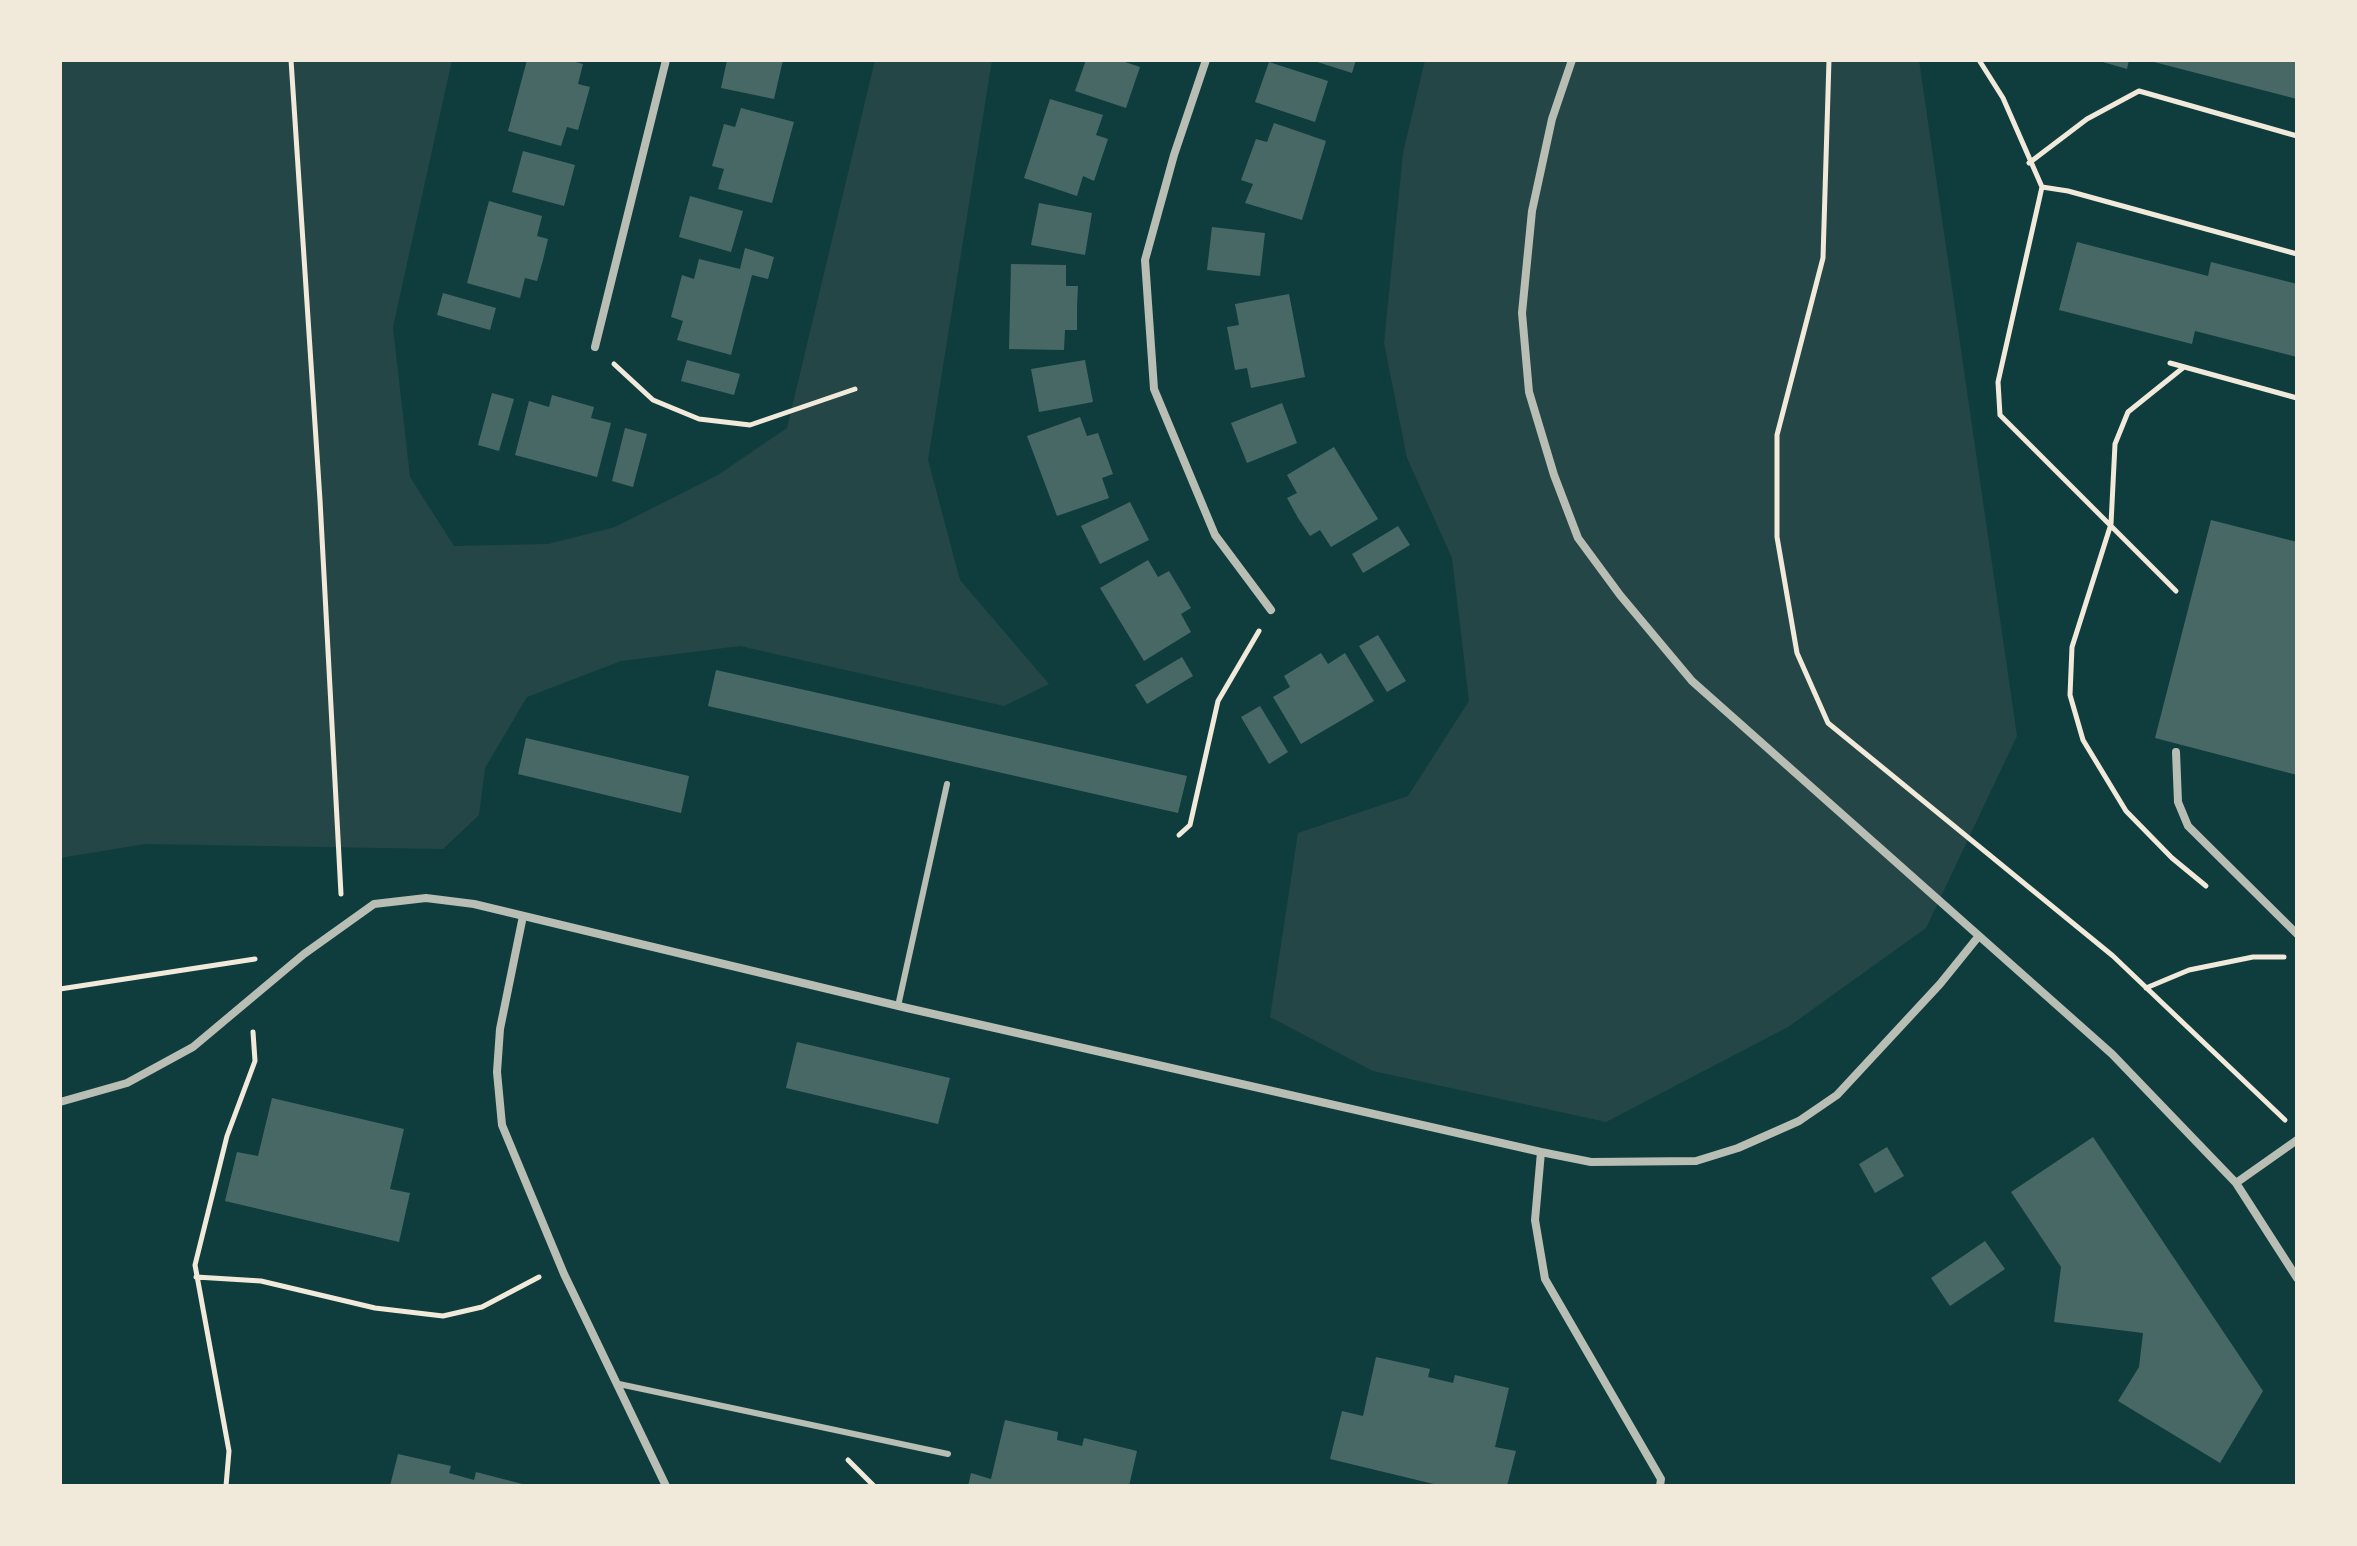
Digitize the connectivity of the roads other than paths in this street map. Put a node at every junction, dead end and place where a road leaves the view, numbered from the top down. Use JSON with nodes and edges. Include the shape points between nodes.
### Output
{"nodes":[{"id":1,"x":666,"y":60,"type":"edge"},
{"id":2,"x":1206,"y":60,"type":"edge"},
{"id":3,"x":1572,"y":60,"type":"edge"},
{"id":4,"x":595,"y":347,"type":"road end"},
{"id":5,"x":1271,"y":610,"type":"road end"},
{"id":6,"x":2176,"y":752,"type":"dead end"},
{"id":7,"x":947,"y":784,"type":"dead end"},
{"id":8,"x":523,"y":916,"type":"junction"},
{"id":9,"x":2297,"y":934,"type":"edge"},
{"id":10,"x":1978,"y":937,"type":"junction"},
{"id":11,"x":898,"y":1006,"type":"junction"},
{"id":12,"x":60,"y":1102,"type":"edge"},
{"id":13,"x":2297,"y":1140,"type":"edge"},
{"id":14,"x":1541,"y":1152,"type":"junction"},
{"id":15,"x":2236,"y":1183,"type":"junction"},
{"id":16,"x":2297,"y":1278,"type":"edge"},
{"id":17,"x":619,"y":1384,"type":"junction"},
{"id":18,"x":948,"y":1454,"type":"dead end"},
{"id":19,"x":666,"y":1486,"type":"edge"},
{"id":20,"x":1660,"y":1486,"type":"edge"}],
"edges":[{"from":1,"to":4,"type":"street"},
{"from":2,"to":5,"type":"street","via":[[1145,260],[1154,389],[1215,535]]},
{"from":3,"to":10,"type":"street","via":[[1552,119],[1532,211],[1522,313],[1529,392],[1578,538],[1692,681]]},
{"from":6,"to":9,"type":"street","via":[[2178,802],[2188,826]]},
{"from":7,"to":11,"type":"lane"},
{"from":8,"to":11,"type":"street"},
{"from":8,"to":12,"type":"street","via":[[474,904],[407,898],[374,904],[304,954],[193,1047],[127,1083]]},
{"from":8,"to":17,"type":"street","via":[[500,1029],[502,1125],[560,1265]]},
{"from":10,"to":14,"type":"street","via":[[1837,1095],[1799,1121],[1696,1161],[1591,1162]]},
{"from":10,"to":15,"type":"street","via":[[2112,1054]]},
{"from":11,"to":14,"type":"street"},
{"from":13,"to":15,"type":"street"},
{"from":14,"to":20,"type":"street","via":[[1535,1220],[1545,1279],[1661,1479]]},
{"from":15,"to":16,"type":"street"},
{"from":17,"to":18,"type":"lane"},
{"from":17,"to":19,"type":"street"}]}
